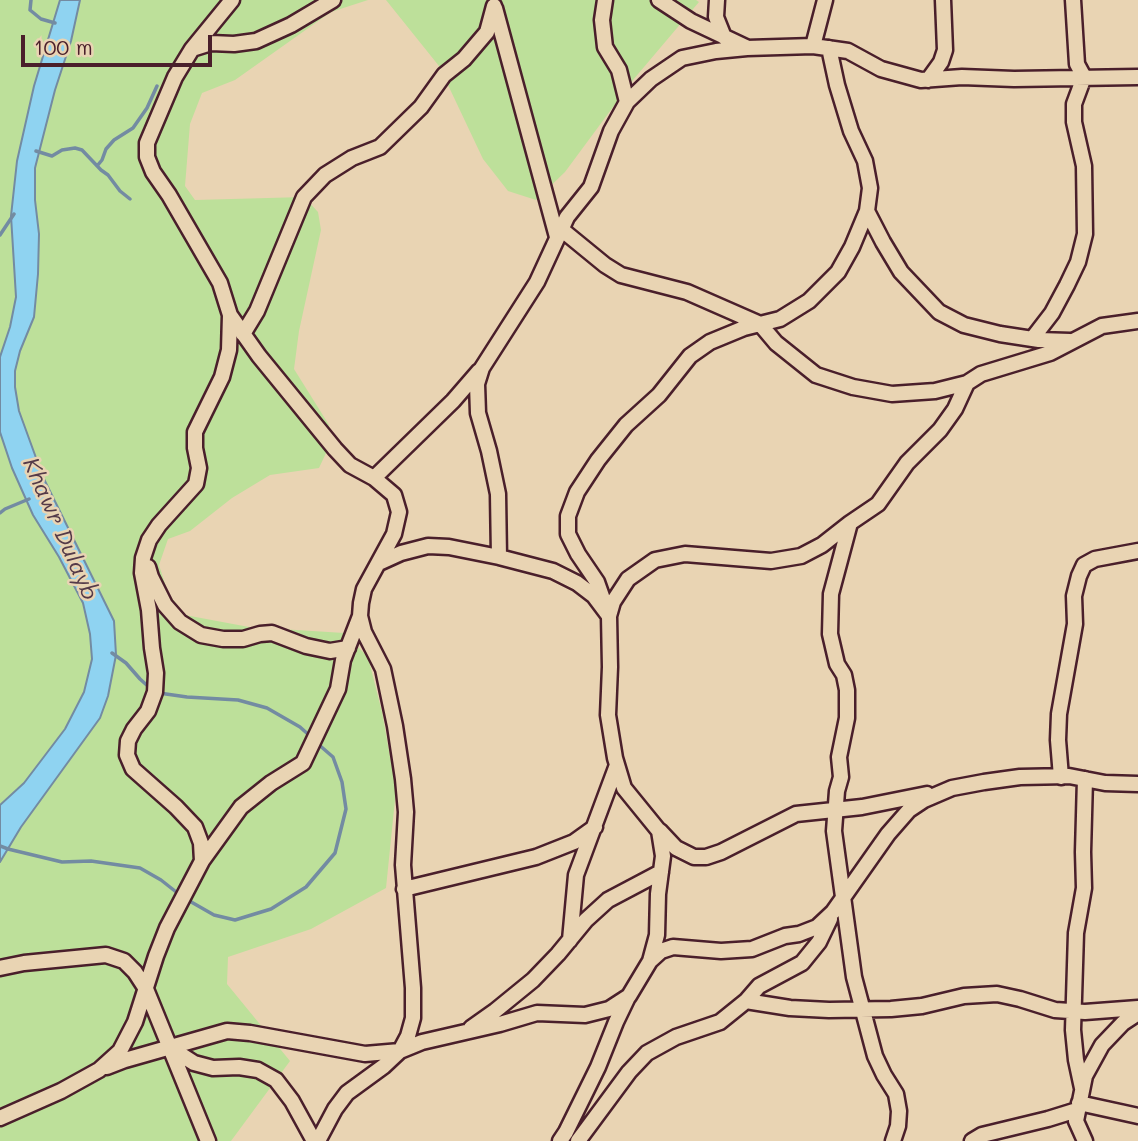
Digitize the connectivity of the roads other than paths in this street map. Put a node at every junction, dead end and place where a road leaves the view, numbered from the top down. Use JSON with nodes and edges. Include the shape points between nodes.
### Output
{"nodes":[{"id":1,"x":232,"y":0,"type":"edge"},
{"id":2,"x":333,"y":0,"type":"edge"},
{"id":3,"x":605,"y":0,"type":"edge"},
{"id":4,"x":659,"y":0,"type":"edge"},
{"id":5,"x":717,"y":0,"type":"edge"},
{"id":6,"x":825,"y":0,"type":"edge"},
{"id":7,"x":943,"y":0,"type":"edge"},
{"id":8,"x":1073,"y":0,"type":"edge"},
{"id":9,"x":494,"y":3,"type":"edge"},
{"id":10,"x":724,"y":37,"type":"junction"},
{"id":11,"x":813,"y":47,"type":"junction"},
{"id":12,"x":192,"y":48,"type":"junction"},
{"id":13,"x":747,"y":48,"type":"junction"},
{"id":14,"x":829,"y":48,"type":"junction"},
{"id":15,"x":1084,"y":77,"type":"junction"},
{"id":16,"x":1138,"y":77,"type":"edge"},
{"id":17,"x":928,"y":80,"type":"junction"},
{"id":18,"x":627,"y":102,"type":"junction"},
{"id":19,"x":867,"y":211,"type":"junction"},
{"id":20,"x":559,"y":233,"type":"junction"},
{"id":21,"x":230,"y":315,"type":"junction"},
{"id":22,"x":1138,"y":321,"type":"edge"},
{"id":23,"x":760,"y":324,"type":"junction"},
{"id":24,"x":243,"y":334,"type":"junction"},
{"id":25,"x":1032,"y":339,"type":"junction"},
{"id":26,"x":1072,"y":341,"type":"junction"},
{"id":27,"x":482,"y":368,"type":"junction"},
{"id":28,"x":967,"y":383,"type":"junction"},
{"id":29,"x":374,"y":478,"type":"junction"},
{"id":30,"x":850,"y":523,"type":"junction"},
{"id":31,"x":1138,"y":551,"type":"edge"},
{"id":32,"x":145,"y":552,"type":"junction"},
{"id":33,"x":499,"y":558,"type":"junction"},
{"id":34,"x":379,"y":563,"type":"junction"},
{"id":35,"x":360,"y":616,"type":"junction"},
{"id":36,"x":609,"y":616,"type":"junction"},
{"id":37,"x":348,"y":649,"type":"junction"},
{"id":38,"x":617,"y":765,"type":"junction"},
{"id":39,"x":1060,"y":777,"type":"junction"},
{"id":40,"x":1085,"y":779,"type":"junction"},
{"id":41,"x":1138,"y":784,"type":"edge"},
{"id":42,"x":952,"y":789,"type":"junction"},
{"id":43,"x":836,"y":811,"type":"junction"},
{"id":44,"x":595,"y":827,"type":"junction"},
{"id":45,"x":659,"y":831,"type":"junction"},
{"id":46,"x":202,"y":861,"type":"junction"},
{"id":47,"x":661,"y":872,"type":"junction"},
{"id":48,"x":404,"y":889,"type":"junction"},
{"id":49,"x":843,"y":898,"type":"junction"},
{"id":50,"x":834,"y":912,"type":"junction"},
{"id":51,"x":570,"y":940,"type":"junction"},
{"id":52,"x":650,"y":961,"type":"junction"},
{"id":53,"x":0,"y":968,"type":"edge"},
{"id":54,"x":146,"y":989,"type":"junction"},
{"id":55,"x":629,"y":996,"type":"junction"},
{"id":56,"x":746,"y":1001,"type":"junction"},
{"id":57,"x":862,"y":1010,"type":"junction"},
{"id":58,"x":1138,"y":1011,"type":"edge"},
{"id":59,"x":1074,"y":1012,"type":"junction"},
{"id":60,"x":464,"y":1033,"type":"junction"},
{"id":61,"x":169,"y":1047,"type":"junction"},
{"id":62,"x":400,"y":1051,"type":"junction"},
{"id":63,"x":99,"y":1070,"type":"junction"},
{"id":64,"x":1079,"y":1100,"type":"junction"},
{"id":65,"x":1138,"y":1116,"type":"edge"},
{"id":66,"x":0,"y":1118,"type":"edge"},
{"id":67,"x":999,"y":1130,"type":"junction"},
{"id":68,"x":208,"y":1141,"type":"edge"},
{"id":69,"x":316,"y":1141,"type":"edge"},
{"id":70,"x":560,"y":1141,"type":"edge"},
{"id":71,"x":578,"y":1141,"type":"edge"},
{"id":72,"x":893,"y":1141,"type":"edge"},
{"id":73,"x":972,"y":1141,"type":"edge"},
{"id":74,"x":987,"y":1141,"type":"edge"},
{"id":75,"x":1085,"y":1141,"type":"edge"}],
"edges":[{"from":1,"to":12,"type":"street"},
{"from":2,"to":12,"type":"street","via":[[256,41]]},
{"from":3,"to":18,"type":"street","via":[[605,47],[619,70]]},
{"from":4,"to":10,"type":"street"},
{"from":5,"to":10,"type":"street","via":[[716,17]]},
{"from":6,"to":11,"type":"street"},
{"from":7,"to":17,"type":"street","via":[[945,50]]},
{"from":8,"to":15,"type":"street","via":[[1077,64]]},
{"from":9,"to":20,"type":"street"},
{"from":9,"to":24,"type":"street","via":[[487,32],[444,75],[421,107],[380,147],[352,158],[304,197]]},
{"from":10,"to":13,"type":"street"},
{"from":11,"to":13,"type":"street"},
{"from":11,"to":14,"type":"street"},
{"from":12,"to":21,"type":"street","via":[[155,121],[146,157],[220,283]]},
{"from":13,"to":18,"type":"street","via":[[682,58],[650,79]]},
{"from":14,"to":17,"type":"street","via":[[848,51],[881,69]]},
{"from":14,"to":19,"type":"street","via":[[840,97],[865,161],[870,188]]},
{"from":15,"to":16,"type":"street"},
{"from":15,"to":17,"type":"street"},
{"from":15,"to":25,"type":"street","via":[[1076,96],[1074,122],[1084,166],[1085,234],[1067,285]]},
{"from":18,"to":20,"type":"street","via":[[611,131],[592,187]]},
{"from":19,"to":23,"type":"street","via":[[838,272],[808,301],[780,319]]},
{"from":19,"to":25,"type":"street","via":[[901,272],[939,312],[964,325]]},
{"from":20,"to":23,"type":"street","via":[[621,275],[687,292]]},
{"from":20,"to":27,"type":"street","via":[[537,282]]},
{"from":21,"to":24,"type":"street"},
{"from":21,"to":32,"type":"street","via":[[222,377],[195,432],[196,484],[159,526]]},
{"from":22,"to":26,"type":"street","via":[[1102,326]]},
{"from":23,"to":28,"type":"street","via":[[776,344],[816,375],[852,387],[892,394]]},
{"from":23,"to":36,"type":"street","via":[[710,342],[690,356],[659,395],[626,425],[577,492],[568,516],[568,534],[597,582]]},
{"from":24,"to":29,"type":"street","via":[[335,449]]},
{"from":25,"to":26,"type":"street"},
{"from":26,"to":28,"type":"street"},
{"from":27,"to":29,"type":"street"},
{"from":27,"to":33,"type":"street","via":[[477,384],[478,413],[498,494]]},
{"from":28,"to":30,"type":"street","via":[[940,430],[907,463],[878,504]]},
{"from":29,"to":34,"type":"street","via":[[394,495],[399,512]]},
{"from":30,"to":36,"type":"street","via":[[801,556],[771,561],[685,554],[655,560],[628,579]]},
{"from":30,"to":43,"type":"street","via":[[831,594],[830,634],[847,690]]},
{"from":31,"to":39,"type":"street","via":[[1095,559],[1084,565],[1079,576],[1059,714]]},
{"from":32,"to":37,"type":"street","via":[[165,605],[201,635],[243,639],[272,633],[306,646]]},
{"from":32,"to":46,"type":"street","via":[[142,573],[155,692],[128,741],[127,755],[133,769],[195,827]]},
{"from":33,"to":34,"type":"street","via":[[428,546]]},
{"from":33,"to":36,"type":"street","via":[[553,571],[578,583]]},
{"from":34,"to":35,"type":"street","via":[[364,589]]},
{"from":35,"to":37,"type":"street"},
{"from":35,"to":48,"type":"street","via":[[383,669],[395,726],[406,812]]},
{"from":36,"to":38,"type":"street","via":[[608,715]]},
{"from":37,"to":46,"type":"street","via":[[338,689],[303,763],[241,807]]},
{"from":38,"to":44,"type":"street"},
{"from":38,"to":45,"type":"street","via":[[624,788]]},
{"from":39,"to":40,"type":"street"},
{"from":39,"to":42,"type":"street","via":[[1020,777]]},
{"from":40,"to":41,"type":"street"},
{"from":40,"to":59,"type":"street","via":[[1084,888],[1076,933]]},
{"from":42,"to":43,"type":"street"},
{"from":42,"to":49,"type":"street","via":[[909,810]]},
{"from":43,"to":45,"type":"street","via":[[796,814],[706,856],[694,857],[676,848]]},
{"from":43,"to":49,"type":"street","via":[[834,831]]},
{"from":44,"to":48,"type":"street","via":[[574,842],[536,858]]},
{"from":44,"to":51,"type":"street","via":[[576,875]]},
{"from":45,"to":47,"type":"street"},
{"from":46,"to":54,"type":"street","via":[[167,928]]},
{"from":47,"to":51,"type":"street","via":[[608,900]]},
{"from":47,"to":52,"type":"street","via":[[657,936]]},
{"from":48,"to":62,"type":"street","via":[[413,1018]]},
{"from":49,"to":50,"type":"street"},
{"from":49,"to":57,"type":"street"},
{"from":50,"to":52,"type":"street","via":[[817,926],[752,949],[673,947]]},
{"from":50,"to":56,"type":"street","via":[[802,964],[759,986]]},
{"from":51,"to":60,"type":"street","via":[[533,980]]},
{"from":52,"to":55,"type":"street"},
{"from":53,"to":54,"type":"street","via":[[106,955],[124,961]]},
{"from":54,"to":61,"type":"street"},
{"from":54,"to":63,"type":"street","via":[[120,1051]]},
{"from":55,"to":60,"type":"street","via":[[610,1009],[585,1015],[537,1013]]},
{"from":55,"to":70,"type":"street"},
{"from":56,"to":57,"type":"street","via":[[790,1008]]},
{"from":56,"to":71,"type":"street","via":[[720,1022],[648,1053]]},
{"from":57,"to":59,"type":"street","via":[[997,994]]},
{"from":57,"to":72,"type":"street","via":[[875,1056],[896,1094],[899,1111]]},
{"from":58,"to":59,"type":"street"},
{"from":58,"to":64,"type":"street","via":[[1102,1045],[1085,1076]]},
{"from":59,"to":64,"type":"street"},
{"from":60,"to":62,"type":"street"},
{"from":61,"to":62,"type":"street","via":[[227,1031],[365,1054]]},
{"from":61,"to":63,"type":"street"},
{"from":61,"to":68,"type":"street"},
{"from":61,"to":69,"type":"street","via":[[194,1063],[258,1070],[276,1080]]},
{"from":62,"to":69,"type":"street","via":[[347,1093]]},
{"from":63,"to":66,"type":"street"},
{"from":64,"to":65,"type":"street"},
{"from":64,"to":67,"type":"street","via":[[1048,1119]]},
{"from":64,"to":75,"type":"street","via":[[1076,1121]]},
{"from":67,"to":73,"type":"street"},
{"from":67,"to":74,"type":"street"}]}
